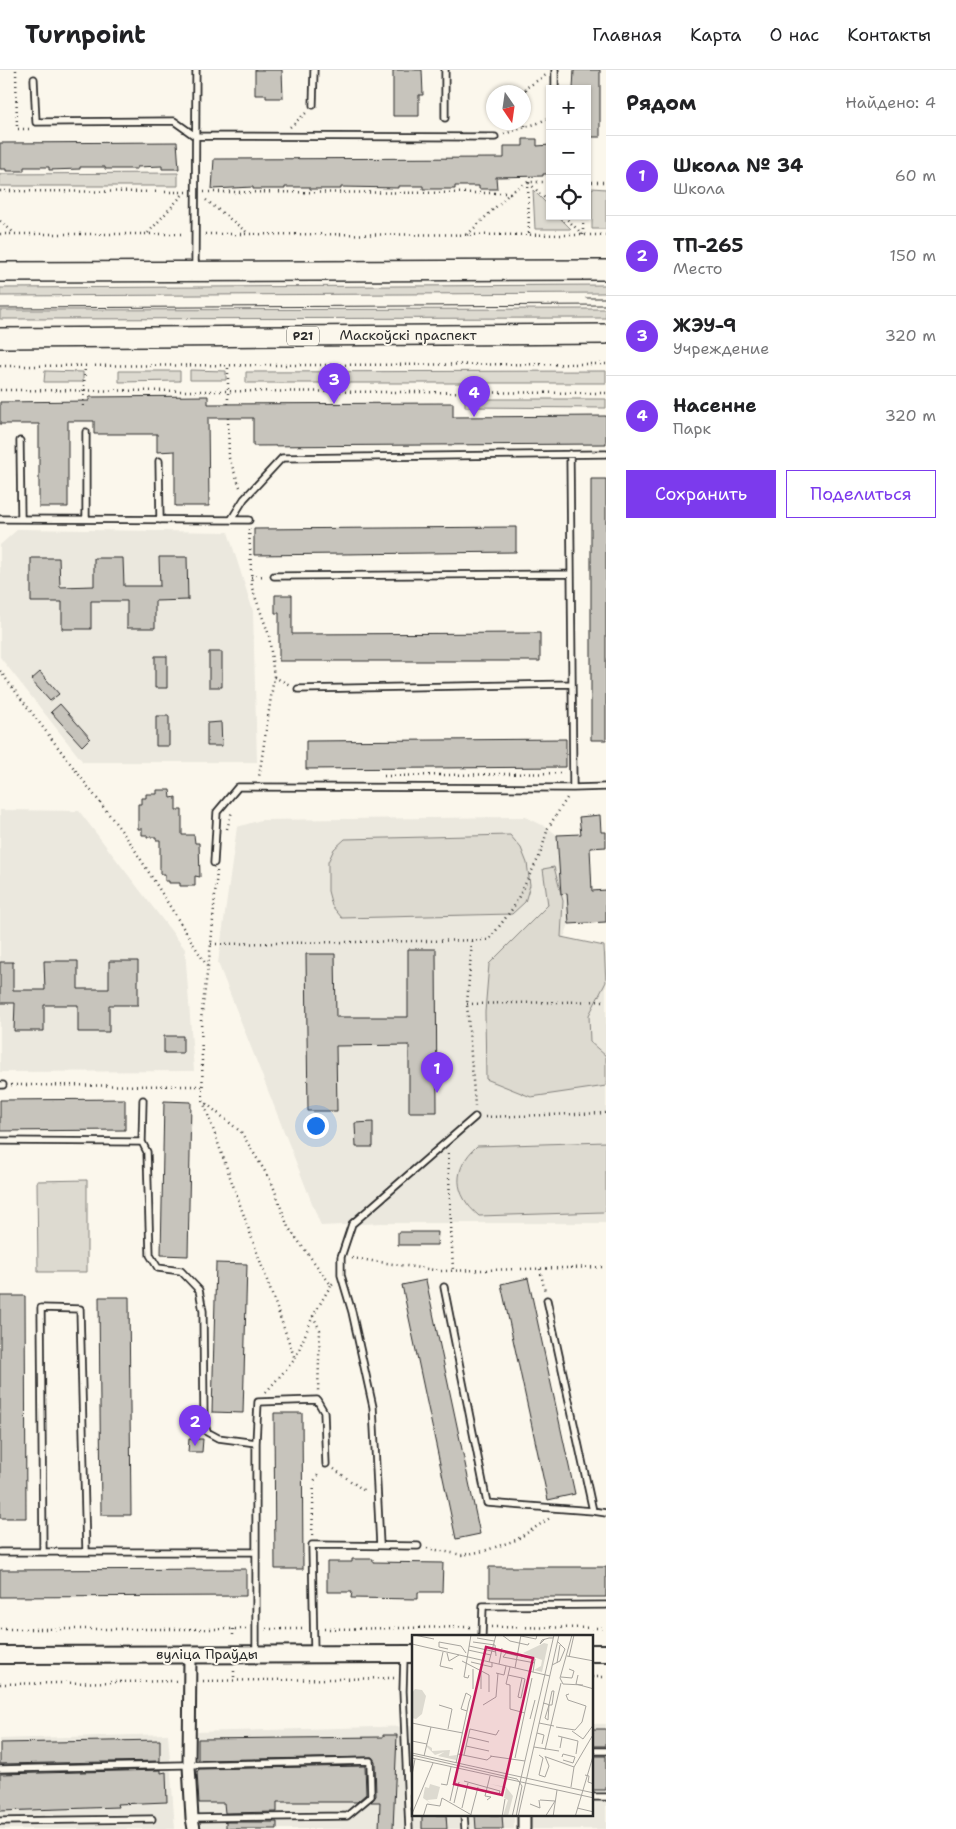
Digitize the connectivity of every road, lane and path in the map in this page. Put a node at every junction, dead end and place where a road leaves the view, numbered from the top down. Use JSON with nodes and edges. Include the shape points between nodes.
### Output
{"nodes":[{"id":1,"x":196,"y":70,"type":"edge"},
{"id":2,"x":314,"y":70,"type":"edge"},
{"id":3,"x":445,"y":70,"type":"edge"},
{"id":4,"x":555,"y":70,"type":"edge"},
{"id":5,"x":546,"y":75,"type":"dead end"},
{"id":6,"x":34,"y":79,"type":"dead end"},
{"id":7,"x":531,"y":85,"type":"edge"},
{"id":8,"x":555,"y":85,"type":"edge"},
{"id":9,"x":313,"y":105,"type":"joint"},
{"id":10,"x":444,"y":118,"type":"dead end"},
{"id":11,"x":546,"y":119,"type":"edge"},
{"id":12,"x":531,"y":125,"type":"edge"},
{"id":13,"x":514,"y":130,"type":"edge"},
{"id":14,"x":195,"y":136,"type":"junction"},
{"id":15,"x":280,"y":137,"type":"junction"},
{"id":16,"x":495,"y":137,"type":"joint"},
{"id":17,"x":528,"y":182,"type":"junction"},
{"id":18,"x":546,"y":182,"type":"edge"},
{"id":19,"x":591,"y":182,"type":"edge"},
{"id":20,"x":606,"y":182,"type":"edge"},
{"id":21,"x":0,"y":191,"type":"edge"},
{"id":22,"x":186,"y":192,"type":"junction"},
{"id":23,"x":195,"y":192,"type":"junction"},
{"id":24,"x":510,"y":193,"type":"junction"},
{"id":25,"x":546,"y":199,"type":"edge"},
{"id":26,"x":568,"y":220,"type":"edge"},
{"id":27,"x":583,"y":220,"type":"edge"},
{"id":28,"x":0,"y":221,"type":"edge"},
{"id":29,"x":0,"y":234,"type":"edge"},
{"id":30,"x":15,"y":234,"type":"junction"},
{"id":31,"x":148,"y":234,"type":"junction"},
{"id":32,"x":195,"y":234,"type":"junction"},
{"id":33,"x":250,"y":234,"type":"junction"},
{"id":34,"x":529,"y":235,"type":"junction"},
{"id":35,"x":583,"y":235,"type":"junction"},
{"id":36,"x":606,"y":235,"type":"edge"},
{"id":37,"x":466,"y":236,"type":"junction"},
{"id":38,"x":606,"y":270,"type":"edge"},
{"id":39,"x":0,"y":272,"type":"edge"},
{"id":40,"x":195,"y":272,"type":"junction"},
{"id":41,"x":606,"y":334,"type":"edge"},
{"id":42,"x":0,"y":338,"type":"edge"},
{"id":43,"x":606,"y":364,"type":"edge"},
{"id":44,"x":0,"y":366,"type":"edge"},
{"id":45,"x":85,"y":366,"type":"junction"},
{"id":46,"x":228,"y":366,"type":"junction"},
{"id":47,"x":0,"y":390,"type":"edge"},
{"id":48,"x":84,"y":390,"type":"junction"},
{"id":49,"x":228,"y":392,"type":"junction"},
{"id":50,"x":606,"y":392,"type":"edge"},
{"id":51,"x":228,"y":404,"type":"dead end"},
{"id":52,"x":83,"y":406,"type":"dead end"},
{"id":53,"x":228,"y":418,"type":"dead end"},
{"id":54,"x":86,"y":432,"type":"dead end"},
{"id":55,"x":20,"y":441,"type":"dead end"},
{"id":56,"x":570,"y":454,"type":"junction"},
{"id":57,"x":606,"y":454,"type":"edge"},
{"id":58,"x":160,"y":461,"type":"dead end"},
{"id":59,"x":244,"y":499,"type":"junction"},
{"id":60,"x":0,"y":519,"type":"edge"},
{"id":61,"x":20,"y":519,"type":"junction"},
{"id":62,"x":86,"y":519,"type":"junction"},
{"id":63,"x":160,"y":520,"type":"junction"},
{"id":64,"x":231,"y":520,"type":"junction"},
{"id":65,"x":249,"y":520,"type":"joint"},
{"id":66,"x":571,"y":574,"type":"junction"},
{"id":67,"x":274,"y":576,"type":"dead end"},
{"id":68,"x":0,"y":671,"type":"edge"},
{"id":69,"x":274,"y":677,"type":"junction"},
{"id":70,"x":572,"y":684,"type":"junction"},
{"id":71,"x":298,"y":689,"type":"joint"},
{"id":72,"x":573,"y":773,"type":"junction"},
{"id":73,"x":377,"y":776,"type":"dead end"},
{"id":74,"x":606,"y":787,"type":"edge"},
{"id":75,"x":238,"y":788,"type":"junction"},
{"id":76,"x":573,"y":788,"type":"junction"},
{"id":77,"x":226,"y":832,"type":"dead end"},
{"id":78,"x":216,"y":865,"type":"joint"},
{"id":79,"x":472,"y":941,"type":"junction"},
{"id":80,"x":211,"y":944,"type":"junction"},
{"id":81,"x":208,"y":967,"type":"junction"},
{"id":82,"x":606,"y":1001,"type":"edge"},
{"id":83,"x":468,"y":1004,"type":"junction"},
{"id":84,"x":2,"y":1085,"type":"edge"},
{"id":85,"x":202,"y":1086,"type":"junction"},
{"id":86,"x":143,"y":1100,"type":"dead end"},
{"id":87,"x":203,"y":1100,"type":"junction"},
{"id":88,"x":606,"y":1113,"type":"edge"},
{"id":89,"x":475,"y":1117,"type":"junction"},
{"id":90,"x":0,"y":1141,"type":"edge"},
{"id":91,"x":448,"y":1141,"type":"junction"},
{"id":92,"x":142,"y":1142,"type":"junction"},
{"id":93,"x":340,"y":1257,"type":"junction"},
{"id":94,"x":606,"y":1267,"type":"edge"},
{"id":95,"x":540,"y":1269,"type":"junction"},
{"id":96,"x":453,"y":1271,"type":"junction"},
{"id":97,"x":340,"y":1275,"type":"junction"},
{"id":98,"x":331,"y":1285,"type":"junction"},
{"id":99,"x":444,"y":1287,"type":"dead end"},
{"id":100,"x":547,"y":1300,"type":"joint"},
{"id":101,"x":313,"y":1316,"type":"junction"},
{"id":102,"x":295,"y":1358,"type":"junction"},
{"id":103,"x":317,"y":1400,"type":"junction"},
{"id":104,"x":258,"y":1402,"type":"junction"},
{"id":105,"x":256,"y":1443,"type":"junction"},
{"id":106,"x":326,"y":1464,"type":"junction"},
{"id":107,"x":378,"y":1500,"type":"junction"},
{"id":108,"x":563,"y":1509,"type":"junction"},
{"id":109,"x":593,"y":1511,"type":"junction"},
{"id":110,"x":606,"y":1513,"type":"edge"},
{"id":111,"x":312,"y":1545,"type":"junction"},
{"id":112,"x":380,"y":1545,"type":"junction"},
{"id":113,"x":418,"y":1546,"type":"joint"},
{"id":114,"x":0,"y":1552,"type":"edge"},
{"id":115,"x":43,"y":1552,"type":"junction"},
{"id":116,"x":86,"y":1552,"type":"junction"},
{"id":117,"x":254,"y":1552,"type":"junction"},
{"id":118,"x":606,"y":1605,"type":"edge"},
{"id":119,"x":233,"y":1629,"type":"dead end"},
{"id":120,"x":482,"y":1635,"type":"edge"},
{"id":121,"x":233,"y":1638,"type":"dead end"},
{"id":122,"x":190,"y":1654,"type":"junction"},
{"id":123,"x":256,"y":1654,"type":"junction"},
{"id":124,"x":314,"y":1654,"type":"junction"},
{"id":125,"x":409,"y":1654,"type":"edge"},
{"id":126,"x":0,"y":1656,"type":"edge"},
{"id":127,"x":234,"y":1671,"type":"dead end"},
{"id":128,"x":403,"y":1678,"type":"junction"},
{"id":129,"x":234,"y":1680,"type":"junction"},
{"id":130,"x":190,"y":1681,"type":"junction"},
{"id":131,"x":0,"y":1684,"type":"edge"},
{"id":132,"x":189,"y":1766,"type":"junction"},
{"id":133,"x":0,"y":1769,"type":"edge"},
{"id":134,"x":464,"y":1816,"type":"edge"},
{"id":135,"x":524,"y":1816,"type":"edge"},
{"id":136,"x":152,"y":1819,"type":"dead end"},
{"id":137,"x":0,"y":1821,"type":"edge"},
{"id":138,"x":193,"y":1823,"type":"edge"},
{"id":139,"x":409,"y":1829,"type":"edge"},
{"id":140,"x":465,"y":1829,"type":"edge"},
{"id":141,"x":524,"y":1829,"type":"edge"}],
"edges":[{"from":1,"to":14,"type":"lane"},
{"from":2,"to":9,"type":"lane"},
{"from":3,"to":10,"type":"lane"},
{"from":4,"to":8,"type":"lane"},
{"from":5,"to":7,"type":"path"},
{"from":6,"to":14,"type":"lane","via":[[36,122],[174,121]]},
{"from":9,"to":15,"type":"path"},
{"from":11,"to":12,"type":"path"},
{"from":13,"to":16,"type":"path"},
{"from":14,"to":15,"type":"lane"},
{"from":14,"to":23,"type":"lane"},
{"from":15,"to":16,"type":"lane"},
{"from":17,"to":18,"type":"path"},
{"from":17,"to":24,"type":"path"},
{"from":17,"to":25,"type":"path"},
{"from":17,"to":34,"type":"path"},
{"from":19,"to":20,"type":"path"},
{"from":21,"to":22,"type":"path"},
{"from":22,"to":23,"type":"path"},
{"from":22,"to":31,"type":"path"},
{"from":23,"to":24,"type":"path"},
{"from":23,"to":32,"type":"lane"},
{"from":23,"to":33,"type":"path"},
{"from":24,"to":37,"type":"path"},
{"from":26,"to":35,"type":"path"},
{"from":27,"to":35,"type":"path"},
{"from":28,"to":30,"type":"path"},
{"from":29,"to":30,"type":"path"},
{"from":30,"to":31,"type":"path"},
{"from":31,"to":32,"type":"path"},
{"from":32,"to":33,"type":"path"},
{"from":32,"to":40,"type":"lane"},
{"from":33,"to":37,"type":"path"},
{"from":34,"to":35,"type":"path"},
{"from":34,"to":37,"type":"path"},
{"from":35,"to":36,"type":"path"},
{"from":38,"to":40,"type":"main road"},
{"from":39,"to":40,"type":"main road"},
{"from":41,"to":42,"type":"main road","name":"Маскоўскі праспект","number":"Р21"},
{"from":43,"to":46,"type":"path"},
{"from":44,"to":45,"type":"path"},
{"from":45,"to":46,"type":"path"},
{"from":45,"to":48,"type":"path"},
{"from":46,"to":49,"type":"path"},
{"from":47,"to":48,"type":"path"},
{"from":48,"to":49,"type":"path"},
{"from":48,"to":52,"type":"path"},
{"from":49,"to":50,"type":"path"},
{"from":49,"to":51,"type":"path"},
{"from":53,"to":59,"type":"path","via":[[229,458]]},
{"from":54,"to":62,"type":"lane"},
{"from":55,"to":61,"type":"lane"},
{"from":56,"to":57,"type":"lane"},
{"from":56,"to":59,"type":"lane","via":[[282,458]]},
{"from":56,"to":66,"type":"lane"},
{"from":58,"to":63,"type":"lane"},
{"from":59,"to":64,"type":"lane"},
{"from":60,"to":61,"type":"lane"},
{"from":61,"to":62,"type":"lane"},
{"from":62,"to":63,"type":"lane"},
{"from":63,"to":64,"type":"lane"},
{"from":64,"to":65,"type":"lane"},
{"from":65,"to":69,"type":"path","via":[[252,588],[269,635]]},
{"from":66,"to":67,"type":"lane"},
{"from":66,"to":70,"type":"lane"},
{"from":68,"to":81,"type":"path","via":[[130,842]]},
{"from":69,"to":71,"type":"path"},
{"from":69,"to":75,"type":"path","via":[[259,777],[240,777]]},
{"from":70,"to":71,"type":"lane"},
{"from":70,"to":72,"type":"lane"},
{"from":72,"to":73,"type":"path"},
{"from":72,"to":76,"type":"lane"},
{"from":74,"to":76,"type":"lane"},
{"from":75,"to":76,"type":"lane"},
{"from":75,"to":77,"type":"path"},
{"from":75,"to":78,"type":"lane","via":[[217,812]]},
{"from":76,"to":79,"type":"path","via":[[548,828],[540,855],[513,908],[489,940]]},
{"from":78,"to":80,"type":"path"},
{"from":79,"to":80,"type":"path"},
{"from":79,"to":83,"type":"path"},
{"from":80,"to":81,"type":"path"},
{"from":81,"to":85,"type":"path","via":[[201,1018]]},
{"from":82,"to":83,"type":"path"},
{"from":83,"to":89,"type":"path"},
{"from":84,"to":85,"type":"path"},
{"from":85,"to":87,"type":"path"},
{"from":86,"to":92,"type":"lane"},
{"from":87,"to":98,"type":"path","via":[[241,1132],[272,1183],[288,1227]]},
{"from":87,"to":102,"type":"path"},
{"from":88,"to":89,"type":"path"},
{"from":89,"to":91,"type":"lane"},
{"from":90,"to":92,"type":"lane"},
{"from":91,"to":93,"type":"lane","via":[[352,1224]]},
{"from":91,"to":96,"type":"path"},
{"from":92,"to":105,"type":"lane","via":[[147,1152],[150,1255],[158,1268],[181,1271],[199,1290],[203,1311],[204,1420],[207,1432],[218,1438]]},
{"from":93,"to":96,"type":"path"},
{"from":93,"to":97,"type":"lane"},
{"from":94,"to":95,"type":"path"},
{"from":95,"to":96,"type":"path"},
{"from":95,"to":100,"type":"path"},
{"from":97,"to":98,"type":"path"},
{"from":97,"to":107,"type":"lane","via":[[352,1312],[373,1407]]},
{"from":98,"to":101,"type":"path"},
{"from":99,"to":108,"type":"lane","via":[[487,1503]]},
{"from":100,"to":109,"type":"lane"},
{"from":101,"to":102,"type":"path"},
{"from":101,"to":103,"type":"path","via":[[320,1330]]},
{"from":102,"to":104,"type":"path"},
{"from":103,"to":104,"type":"lane"},
{"from":103,"to":106,"type":"lane","via":[[324,1412]]},
{"from":104,"to":105,"type":"lane"},
{"from":105,"to":117,"type":"lane"},
{"from":106,"to":107,"type":"path"},
{"from":106,"to":111,"type":"path","via":[[314,1481]]},
{"from":107,"to":112,"type":"lane"},
{"from":108,"to":109,"type":"lane"},
{"from":108,"to":113,"type":"path","via":[[516,1540],[484,1551],[462,1555]]},
{"from":109,"to":110,"type":"lane"},
{"from":111,"to":112,"type":"lane"},
{"from":111,"to":124,"type":"lane"},
{"from":112,"to":113,"type":"lane"},
{"from":114,"to":115,"type":"lane"},
{"from":115,"to":116,"type":"lane"},
{"from":115,"to":116,"type":"lane","via":[[41,1308],[80,1309]]},
{"from":116,"to":117,"type":"lane"},
{"from":117,"to":123,"type":"lane"},
{"from":118,"to":120,"type":"lane","via":[[484,1606]]},
{"from":119,"to":121,"type":"path"},
{"from":122,"to":123,"type":"main road","name":"вуліца Праўды"},
{"from":122,"to":126,"type":"main road","name":"вуліца Праўды"},
{"from":122,"to":130,"type":"street"},
{"from":123,"to":124,"type":"main road","name":"вуліца Праўды"},
{"from":124,"to":125,"type":"main road","name":"вуліца Праўды"},
{"from":125,"to":128,"type":"lane"},
{"from":127,"to":129,"type":"path"},
{"from":128,"to":129,"type":"path"},
{"from":128,"to":139,"type":"lane"},
{"from":129,"to":130,"type":"path"},
{"from":130,"to":131,"type":"path"},
{"from":130,"to":132,"type":"street"},
{"from":132,"to":133,"type":"lane"},
{"from":132,"to":138,"type":"street"},
{"from":132,"to":138,"type":"lane","via":[[370,1761],[371,1796],[347,1816]]},
{"from":134,"to":140,"type":"lane"},
{"from":135,"to":141,"type":"street"},
{"from":136,"to":137,"type":"lane"}]}
